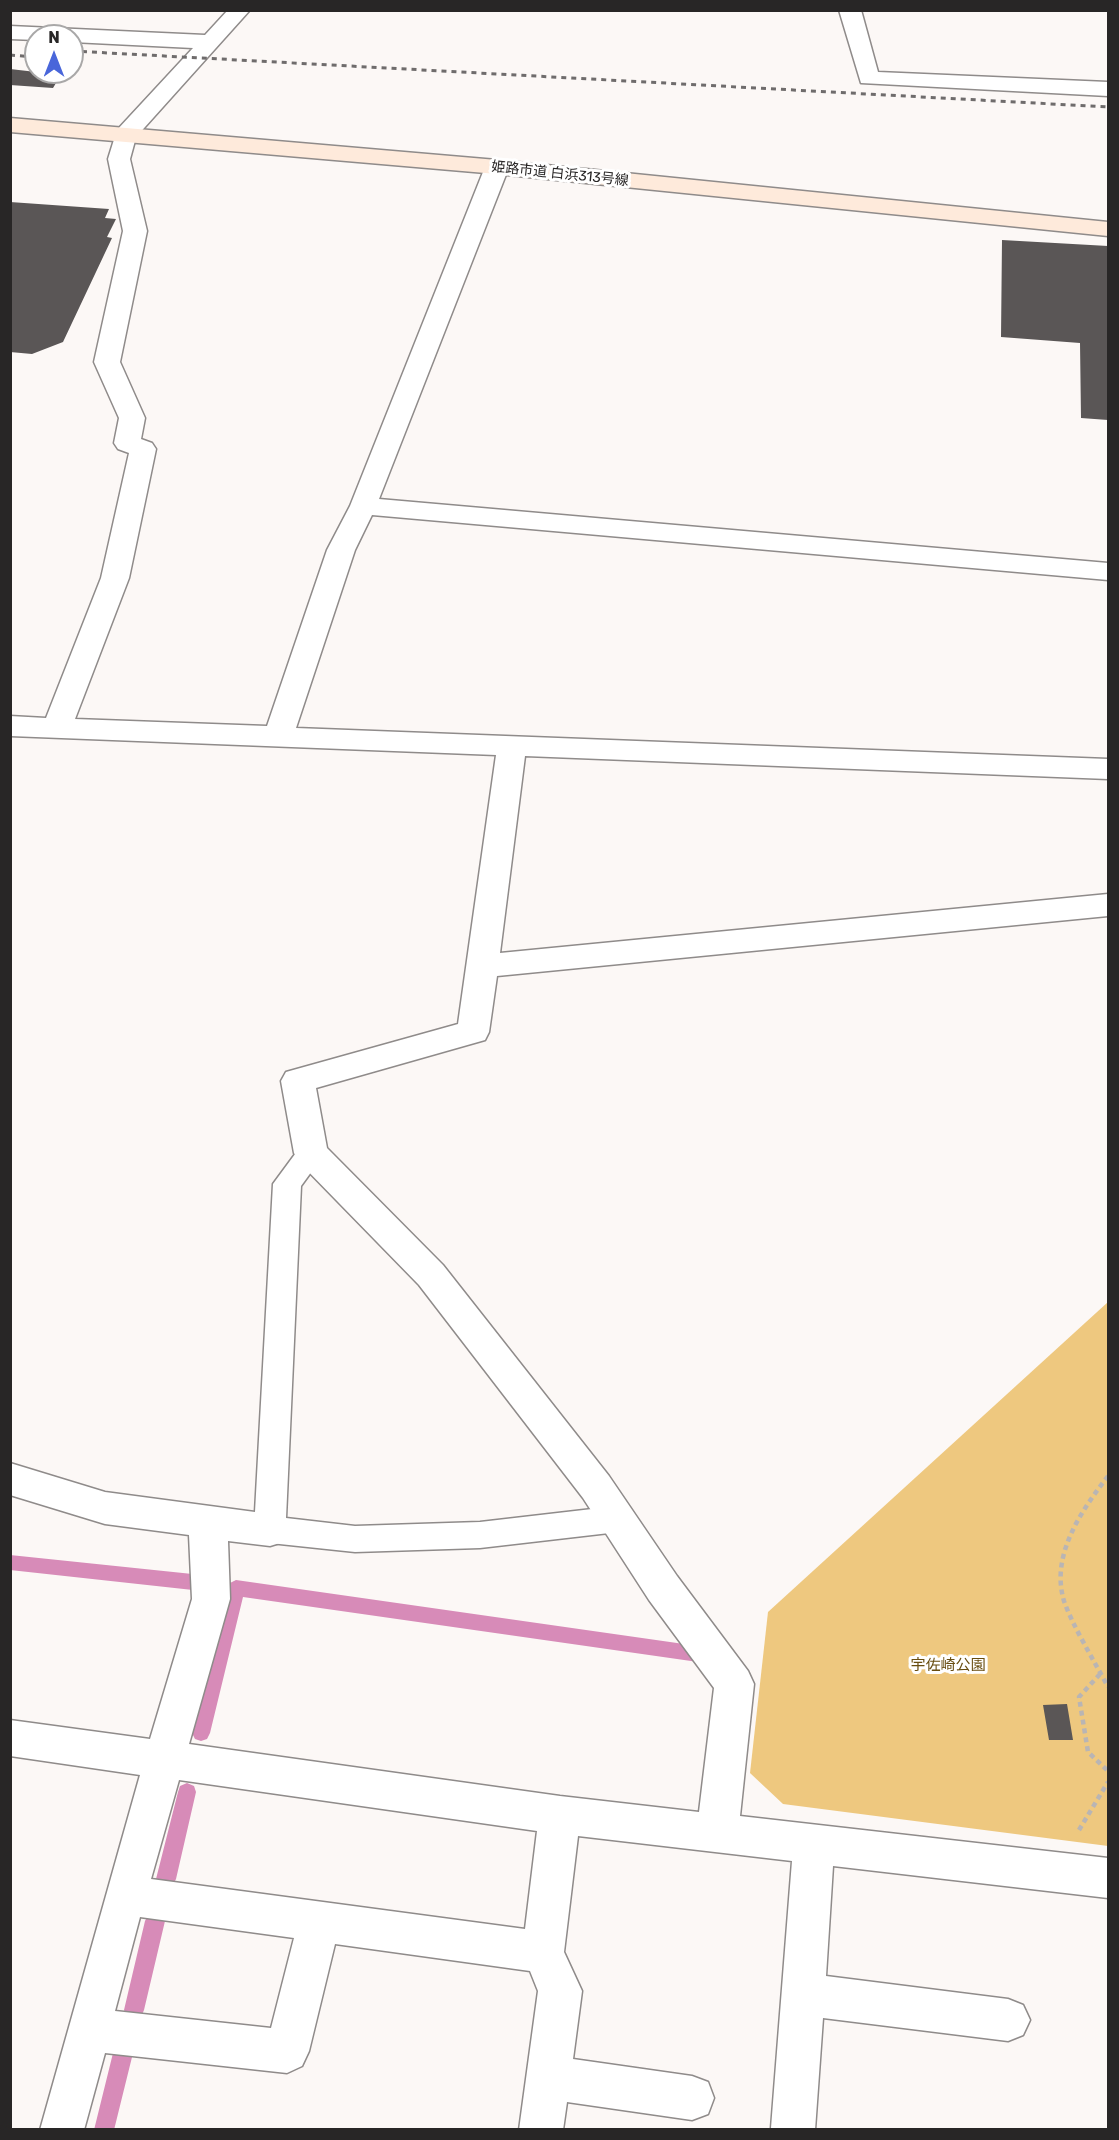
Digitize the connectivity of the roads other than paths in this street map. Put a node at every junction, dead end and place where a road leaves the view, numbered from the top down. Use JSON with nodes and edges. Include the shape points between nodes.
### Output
{"nodes":[{"id":1,"x":240,"y":10,"type":"edge"},
{"id":2,"x":850,"y":10,"type":"edge"},
{"id":3,"x":10,"y":32,"type":"edge"},
{"id":4,"x":212,"y":42,"type":"junction"},
{"id":5,"x":1108,"y":89,"type":"edge"},
{"id":6,"x":10,"y":125,"type":"edge"},
{"id":7,"x":125,"y":135,"type":"junction"},
{"id":8,"x":497,"y":167,"type":"junction"},
{"id":9,"x":1108,"y":229,"type":"edge"},
{"id":10,"x":363,"y":506,"type":"junction"},
{"id":11,"x":1108,"y":571,"type":"edge"},
{"id":12,"x":10,"y":726,"type":"edge"},
{"id":13,"x":57,"y":727,"type":"junction"},
{"id":14,"x":278,"y":738,"type":"junction"},
{"id":15,"x":512,"y":746,"type":"junction"},
{"id":16,"x":1108,"y":769,"type":"edge"},
{"id":17,"x":1108,"y":905,"type":"edge"},
{"id":18,"x":483,"y":966,"type":"junction"},
{"id":19,"x":311,"y":1153,"type":"junction"},
{"id":20,"x":10,"y":1479,"type":"edge"},
{"id":21,"x":618,"y":1519,"type":"junction"},
{"id":22,"x":208,"y":1522,"type":"junction"},
{"id":23,"x":270,"y":1530,"type":"junction"},
{"id":24,"x":10,"y":1738,"type":"edge"},
{"id":25,"x":165,"y":1759,"type":"junction"},
{"id":26,"x":560,"y":1815,"type":"junction"},
{"id":27,"x":717,"y":1833,"type":"junction"},
{"id":28,"x":814,"y":1845,"type":"junction"},
{"id":29,"x":1108,"y":1878,"type":"edge"},
{"id":30,"x":125,"y":1895,"type":"junction"},
{"id":31,"x":319,"y":1922,"type":"junction"},
{"id":32,"x":543,"y":1952,"type":"junction"},
{"id":33,"x":803,"y":1994,"type":"junction"},
{"id":34,"x":1008,"y":2020,"type":"dead end"},
{"id":35,"x":89,"y":2030,"type":"junction"},
{"id":36,"x":548,"y":2077,"type":"junction"},
{"id":37,"x":692,"y":2098,"type":"dead end"},
{"id":38,"x":793,"y":2128,"type":"edge"},
{"id":39,"x":62,"y":2130,"type":"edge"},
{"id":40,"x":541,"y":2130,"type":"edge"}],
"edges":[{"from":1,"to":4,"type":"street"},
{"from":2,"to":5,"type":"street","via":[[870,78]]},
{"from":3,"to":4,"type":"street"},
{"from":4,"to":7,"type":"street"},
{"from":6,"to":7,"type":"street","name":"姫路市道 白浜313号線"},
{"from":7,"to":8,"type":"street","name":"姫路市道 白浜313号線"},
{"from":7,"to":13,"type":"street","via":[[119,159],[135,231],[107,362],[132,418],[127,443],[143,449],[115,578]]},
{"from":8,"to":9,"type":"street","name":"姫路市道 白浜313号線"},
{"from":8,"to":10,"type":"street"},
{"from":10,"to":11,"type":"street"},
{"from":10,"to":14,"type":"street","via":[[341,549]]},
{"from":12,"to":13,"type":"street"},
{"from":13,"to":14,"type":"street"},
{"from":14,"to":15,"type":"street"},
{"from":15,"to":16,"type":"street"},
{"from":15,"to":18,"type":"street"},
{"from":17,"to":18,"type":"street"},
{"from":18,"to":19,"type":"street","via":[[473,1032],[298,1081]]},
{"from":19,"to":21,"type":"street","via":[[431,1275]]},
{"from":19,"to":23,"type":"lane","via":[[287,1184]]},
{"from":20,"to":22,"type":"street","via":[[105,1508]]},
{"from":21,"to":23,"type":"lane","via":[[480,1534],[367,1538]]},
{"from":21,"to":27,"type":"street","via":[[734,1684]]},
{"from":22,"to":23,"type":"street"},
{"from":22,"to":25,"type":"street","via":[[211,1599]]},
{"from":24,"to":25,"type":"street"},
{"from":25,"to":26,"type":"street"},
{"from":25,"to":30,"type":"street"},
{"from":26,"to":27,"type":"street"},
{"from":26,"to":32,"type":"street"},
{"from":27,"to":28,"type":"street"},
{"from":28,"to":29,"type":"street"},
{"from":28,"to":33,"type":"street"},
{"from":30,"to":31,"type":"street"},
{"from":30,"to":35,"type":"street"},
{"from":31,"to":32,"type":"street"},
{"from":31,"to":35,"type":"street","via":[[287,2051]]},
{"from":32,"to":36,"type":"street","via":[[560,1991]]},
{"from":33,"to":34,"type":"street"},
{"from":33,"to":38,"type":"street"},
{"from":35,"to":39,"type":"street"},
{"from":36,"to":37,"type":"street"},
{"from":36,"to":40,"type":"street"}]}
